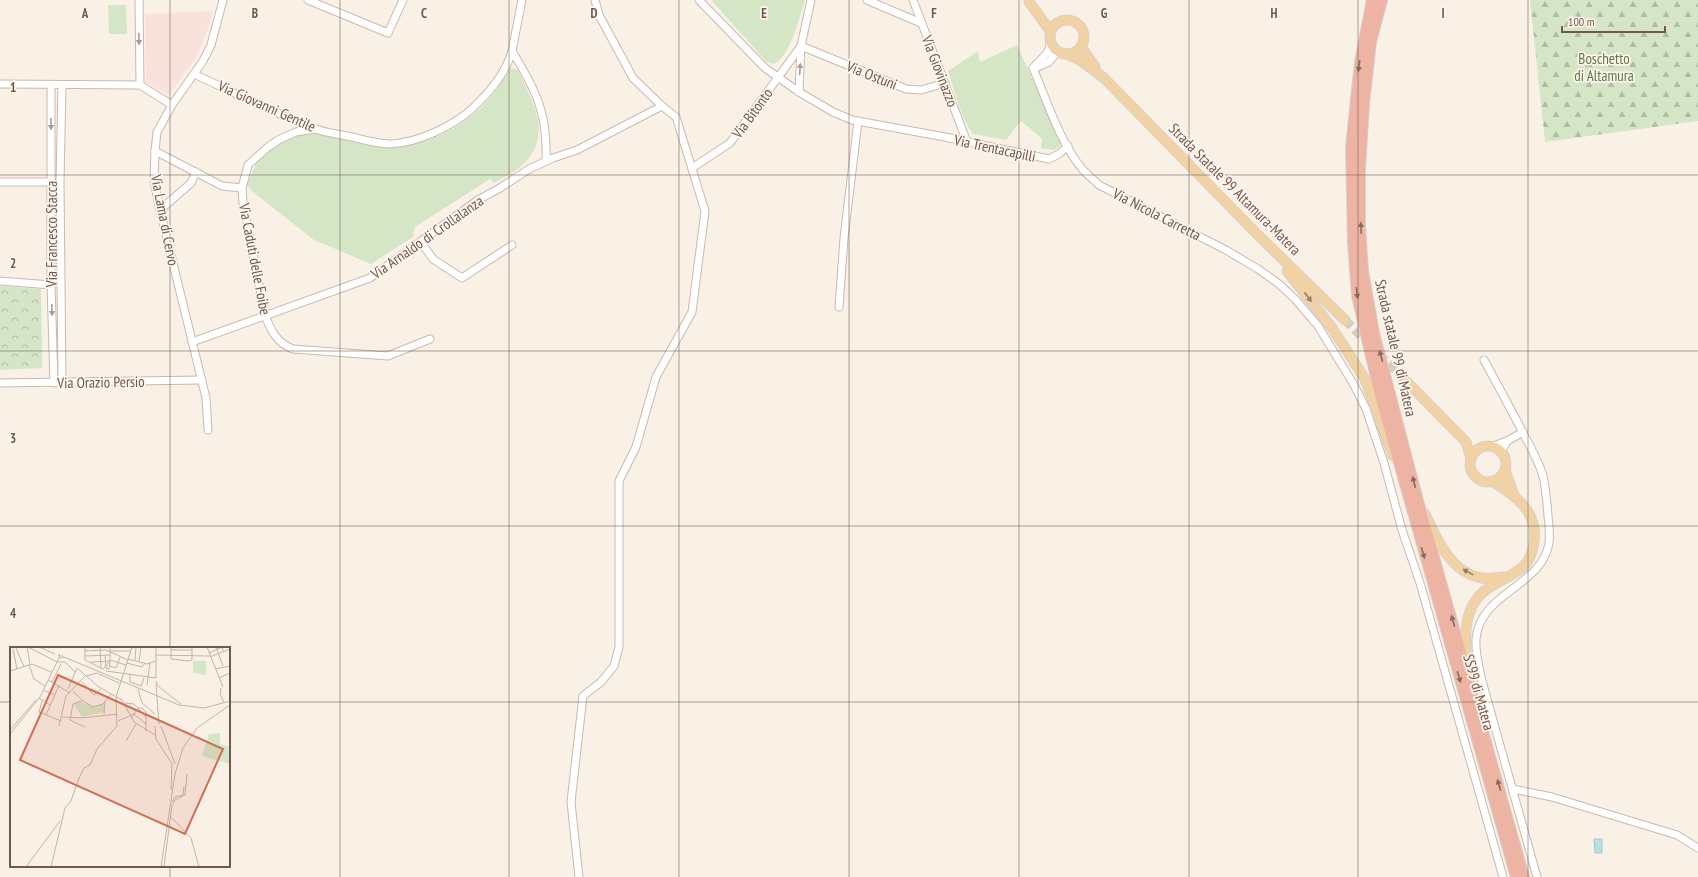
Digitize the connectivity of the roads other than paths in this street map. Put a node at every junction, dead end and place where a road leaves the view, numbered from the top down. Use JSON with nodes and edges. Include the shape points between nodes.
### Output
{"nodes":[{"id":1,"x":138,"y":0,"type":"edge"},
{"id":2,"x":223,"y":0,"type":"edge"},
{"id":3,"x":308,"y":0,"type":"edge"},
{"id":4,"x":403,"y":0,"type":"edge"},
{"id":5,"x":522,"y":0,"type":"edge"},
{"id":6,"x":595,"y":0,"type":"edge"},
{"id":7,"x":699,"y":0,"type":"edge"},
{"id":8,"x":811,"y":0,"type":"edge"},
{"id":9,"x":867,"y":0,"type":"edge"},
{"id":10,"x":913,"y":0,"type":"edge"},
{"id":11,"x":1372,"y":0,"type":"edge"},
{"id":12,"x":1382,"y":0,"type":"edge"},
{"id":13,"x":1029,"y":1,"type":"edge"},
{"id":14,"x":921,"y":22,"type":"junction"},
{"id":15,"x":1056,"y":24,"type":"junction"},
{"id":16,"x":1051,"y":32,"type":"junction"},
{"id":17,"x":1051,"y":42,"type":"junction"},
{"id":18,"x":801,"y":46,"type":"junction"},
{"id":19,"x":1080,"y":47,"type":"junction"},
{"id":20,"x":512,"y":51,"type":"junction"},
{"id":21,"x":1061,"y":52,"type":"junction"},
{"id":22,"x":1033,"y":68,"type":"junction"},
{"id":23,"x":194,"y":74,"type":"junction"},
{"id":24,"x":778,"y":77,"type":"junction"},
{"id":25,"x":1104,"y":78,"type":"junction"},
{"id":26,"x":945,"y":83,"type":"junction"},
{"id":27,"x":0,"y":84,"type":"edge"},
{"id":28,"x":51,"y":85,"type":"junction"},
{"id":29,"x":62,"y":85,"type":"junction"},
{"id":30,"x":140,"y":85,"type":"junction"},
{"id":31,"x":799,"y":92,"type":"junction"},
{"id":32,"x":172,"y":105,"type":"junction"},
{"id":33,"x":662,"y":106,"type":"junction"},
{"id":34,"x":858,"y":121,"type":"junction"},
{"id":35,"x":314,"y":128,"type":"junction"},
{"id":36,"x":967,"y":142,"type":"junction"},
{"id":37,"x":1068,"y":146,"type":"junction"},
{"id":38,"x":155,"y":151,"type":"junction"},
{"id":39,"x":546,"y":161,"type":"junction"},
{"id":40,"x":692,"y":168,"type":"junction"},
{"id":41,"x":196,"y":172,"type":"junction"},
{"id":42,"x":0,"y":182,"type":"edge"},
{"id":43,"x":52,"y":182,"type":"junction"},
{"id":44,"x":242,"y":188,"type":"junction"},
{"id":45,"x":160,"y":210,"type":"junction"},
{"id":46,"x":1257,"y":234,"type":"junction"},
{"id":47,"x":421,"y":242,"type":"junction"},
{"id":48,"x":512,"y":245,"type":"dead end"},
{"id":49,"x":0,"y":281,"type":"edge"},
{"id":50,"x":51,"y":285,"type":"junction"},
{"id":51,"x":839,"y":307,"type":"dead end"},
{"id":52,"x":265,"y":315,"type":"junction"},
{"id":53,"x":1345,"y":320,"type":"tunnel mouth"},
{"id":54,"x":430,"y":340,"type":"dead end"},
{"id":55,"x":192,"y":342,"type":"junction"},
{"id":56,"x":1484,"y":360,"type":"dead end"},
{"id":57,"x":202,"y":380,"type":"junction"},
{"id":58,"x":1406,"y":381,"type":"tunnel mouth"},
{"id":59,"x":62,"y":382,"type":"junction"},
{"id":60,"x":0,"y":383,"type":"edge"},
{"id":61,"x":54,"y":383,"type":"junction"},
{"id":62,"x":208,"y":430,"type":"dead end"},
{"id":63,"x":1522,"y":432,"type":"junction"},
{"id":64,"x":1507,"y":441,"type":"junction"},
{"id":65,"x":1466,"y":442,"type":"junction"},
{"id":66,"x":1487,"y":447,"type":"junction"},
{"id":67,"x":1501,"y":452,"type":"junction"},
{"id":68,"x":1471,"y":459,"type":"junction"},
{"id":69,"x":1505,"y":470,"type":"junction"},
{"id":70,"x":1492,"y":481,"type":"junction"},
{"id":71,"x":1514,"y":494,"type":"junction"},
{"id":72,"x":1417,"y":497,"type":"junction"},
{"id":73,"x":1412,"y":515,"type":"junction"},
{"id":74,"x":1505,"y":577,"type":"junction"},
{"id":75,"x":1467,"y":672,"type":"junction"},
{"id":76,"x":1513,"y":789,"type":"junction"},
{"id":77,"x":1698,"y":848,"type":"edge"},
{"id":78,"x":579,"y":877,"type":"edge"},
{"id":79,"x":1503,"y":877,"type":"edge"},
{"id":80,"x":1516,"y":877,"type":"edge"},
{"id":81,"x":1524,"y":877,"type":"edge"},
{"id":82,"x":1537,"y":877,"type":"edge"}],
"edges":[{"from":1,"to":30,"type":"street","one_way":true},
{"from":2,"to":23,"type":"street","name":"Via Lama di Cervo","via":[[211,45]]},
{"from":3,"to":4,"type":"street","via":[[388,33]]},
{"from":5,"to":20,"type":"street","name":"Via Giovanni Gentile"},
{"from":6,"to":33,"type":"street","via":[[599,15],[633,78]]},
{"from":7,"to":24,"type":"street","name":"Via Trentacapilli","via":[[764,67]]},
{"from":8,"to":18,"type":"street","name":"Via Bitonto"},
{"from":9,"to":14,"type":"street"},
{"from":10,"to":14,"type":"street","name":"Via Giovinazzo"},
{"from":11,"to":73,"type":"highway","name":"Strada statale 99 di Matera","one_way":true,"via":[[1360,62],[1351,147],[1357,296],[1380,399]]},
{"from":72,"to":12,"type":"highway","name":"Strada statale 99 di Matera","one_way":true,"via":[[1374,333],[1363,271],[1360,168],[1364,104],[1371,42]]},
{"from":13,"to":15,"type":"main road"},
{"from":13,"to":16,"type":"main road"},
{"from":14,"to":26,"type":"street","name":"Via Giovinazzo"},
{"from":15,"to":16,"type":"main road"},
{"from":15,"to":19,"type":"main road","via":[[1066,20],[1077,23],[1084,37]]},
{"from":16,"to":17,"type":"main road"},
{"from":17,"to":21,"type":"main road"},
{"from":17,"to":22,"type":"street","via":[[1048,52]]},
{"from":18,"to":24,"type":"street","name":"Via Bitonto"},
{"from":18,"to":26,"type":"street","name":"Via Ostuni","via":[[906,89],[922,90]]},
{"from":31,"to":18,"type":"street","name":"Via Bitonto","one_way":true},
{"from":19,"to":21,"type":"main road","via":[[1073,52]]},
{"from":19,"to":25,"type":"main road","name":"Strada Statale 99 Altamura-Matera"},
{"from":20,"to":35,"type":"street","name":"Via Giovanni Gentile","via":[[498,80],[466,114],[450,125],[419,138],[391,144]]},
{"from":20,"to":39,"type":"street","via":[[531,83],[541,107],[547,140]]},
{"from":21,"to":22,"type":"street","via":[[1049,62]]},
{"from":21,"to":25,"type":"main road","name":"Strada Statale 99 Altamura-Matera","via":[[1080,60]]},
{"from":22,"to":37,"type":"street"},
{"from":23,"to":32,"type":"street","name":"Via Lama di Cervo"},
{"from":23,"to":35,"type":"street","name":"Via Giovanni Gentile"},
{"from":24,"to":31,"type":"street","name":"Via Trentacapilli"},
{"from":24,"to":40,"type":"street","name":"Via Bitonto","via":[[730,143]]},
{"from":25,"to":46,"type":"main road","name":"Strada Statale 99 Altamura-Matera"},
{"from":26,"to":36,"type":"street","name":"Via Giovinazzo"},
{"from":27,"to":28,"type":"street"},
{"from":28,"to":29,"type":"street"},
{"from":28,"to":43,"type":"street","name":"Via Francesco Stacca","one_way":true},
{"from":29,"to":30,"type":"street"},
{"from":29,"to":59,"type":"street","name":"Via Francesco Stacca"},
{"from":30,"to":32,"type":"street"},
{"from":31,"to":34,"type":"street","name":"Via Trentacapilli","via":[[833,112]]},
{"from":32,"to":38,"type":"street","name":"Via Lama di Cervo","via":[[157,132]]},
{"from":33,"to":39,"type":"street","name":"Via Arnaldo di Crollalanza","via":[[577,150]]},
{"from":33,"to":40,"type":"street","via":[[676,117]]},
{"from":34,"to":36,"type":"street","name":"Via Trentacapilli"},
{"from":34,"to":51,"type":"street","via":[[844,238]]},
{"from":35,"to":44,"type":"street","name":"Via Caduti delle Foibe","via":[[296,132],[268,147],[248,165]]},
{"from":36,"to":37,"type":"street","name":"Via Trentacapilli","via":[[1049,159]]},
{"from":37,"to":79,"type":"street","name":"Via Nicola Carretta","via":[[1084,171],[1099,185],[1226,250],[1279,284],[1318,326],[1343,366],[1366,409],[1420,583]]},
{"from":38,"to":41,"type":"street"},
{"from":38,"to":45,"type":"street","name":"Via Lama di Cervo","via":[[154,181]]},
{"from":39,"to":47,"type":"street","name":"Via Arnaldo di Crollalanza","via":[[529,168],[478,200]]},
{"from":40,"to":78,"type":"street","via":[[705,211],[692,312],[656,377],[636,447],[618,481],[619,646],[614,666],[601,682],[583,696],[571,802]]},
{"from":41,"to":44,"type":"street","via":[[222,186]]},
{"from":41,"to":45,"type":"street","via":[[191,183]]},
{"from":42,"to":43,"type":"street"},
{"from":43,"to":50,"type":"street","name":"Via Francesco Stacca"},
{"from":44,"to":52,"type":"street","name":"Via Caduti delle Foibe"},
{"from":45,"to":55,"type":"street","name":"Via Lama di Cervo"},
{"from":46,"to":53,"type":"main road","name":"Strada Statale 99 Altamura-Matera"},
{"from":46,"to":73,"type":"main road","one_way":true,"via":[[1332,328],[1365,379]]},
{"from":47,"to":48,"type":"street","via":[[433,259],[462,278]]},
{"from":47,"to":52,"type":"street","name":"Via Arnaldo di Crollalanza","via":[[370,278]]},
{"from":49,"to":50,"type":"street"},
{"from":50,"to":61,"type":"street","name":"Via Francesco Stacca","one_way":true},
{"from":52,"to":54,"type":"street","name":"Via Caduti delle Foibe","via":[[276,338],[293,349],[388,356]]},
{"from":52,"to":55,"type":"street","name":"Via Arnaldo di Crollalanza"},
{"from":55,"to":57,"type":"street","name":"Via Lama di Cervo"},
{"from":56,"to":63,"type":"street"},
{"from":57,"to":59,"type":"street","name":"Via Orazio Persio"},
{"from":57,"to":62,"type":"street","name":"Via Lama di Cervo"},
{"from":58,"to":65,"type":"main road","name":"Strada statale 99 di Matera"},
{"from":59,"to":61,"type":"street","name":"Via Orazio Persio"},
{"from":60,"to":61,"type":"street","name":"Via Orazio Persio"},
{"from":63,"to":64,"type":"street"},
{"from":63,"to":76,"type":"street","via":[[1532,448],[1542,476],[1546,494],[1549,543],[1535,571],[1489,609],[1480,624],[1476,638],[1482,681]]},
{"from":64,"to":66,"type":"street"},
{"from":64,"to":67,"type":"street"},
{"from":65,"to":66,"type":"main road","name":"Strada statale 99 di Matera"},
{"from":65,"to":68,"type":"main road","name":"Strada statale 99 di Matera"},
{"from":66,"to":67,"type":"main road"},
{"from":66,"to":68,"type":"main road","via":[[1474,454]]},
{"from":67,"to":69,"type":"main road","via":[[1506,460]]},
{"from":68,"to":70,"type":"main road","via":[[1472,472],[1480,480]]},
{"from":69,"to":70,"type":"main road"},
{"from":69,"to":71,"type":"main road"},
{"from":70,"to":71,"type":"main road"},
{"from":71,"to":74,"type":"main road","via":[[1533,521],[1535,533],[1530,557],[1523,566]]},
{"from":74,"to":72,"type":"main road","one_way":true,"via":[[1482,578],[1468,574],[1453,562],[1445,553]]},
{"from":75,"to":72,"type":"highway","name":"Strada statale 99 di Matera","one_way":true},
{"from":73,"to":80,"type":"highway","name":"SS99 di Matera","one_way":true},
{"from":74,"to":75,"type":"main road","via":[[1484,590],[1468,616]]},
{"from":81,"to":75,"type":"highway","one_way":true},
{"from":76,"to":77,"type":"street","via":[[1552,797],[1677,835]]},
{"from":76,"to":82,"type":"street"}]}
